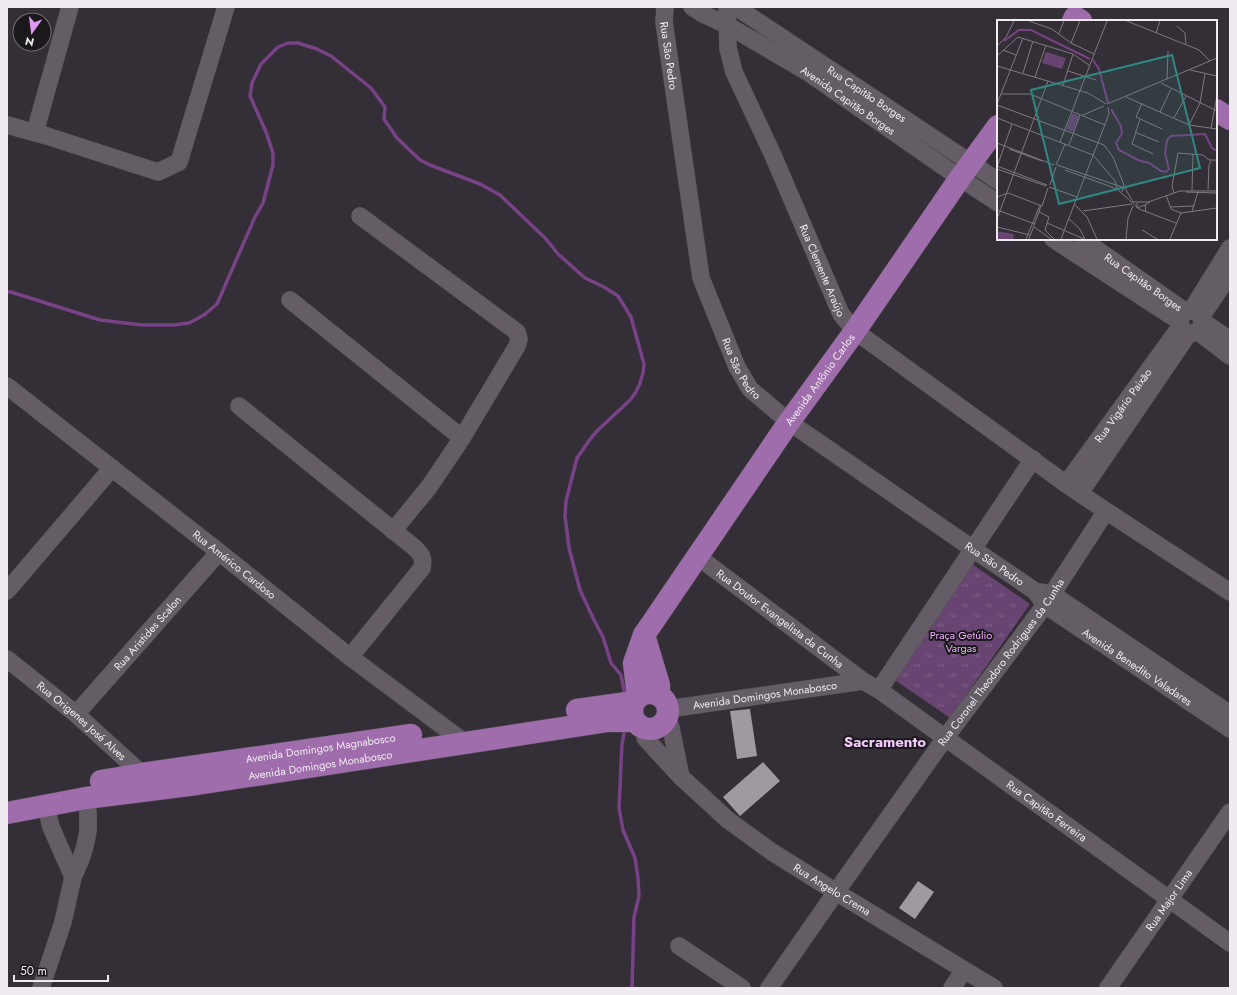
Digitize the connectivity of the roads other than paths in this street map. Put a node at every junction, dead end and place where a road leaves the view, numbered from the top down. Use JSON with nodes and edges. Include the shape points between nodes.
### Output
{"nodes":[{"id":1,"x":70,"y":7,"type":"edge"},
{"id":2,"x":226,"y":7,"type":"edge"},
{"id":3,"x":666,"y":7,"type":"edge"},
{"id":4,"x":692,"y":7,"type":"edge"},
{"id":5,"x":727,"y":7,"type":"edge"},
{"id":6,"x":736,"y":7,"type":"edge"},
{"id":7,"x":727,"y":25,"type":"junction"},
{"id":8,"x":1217,"y":111,"type":"edge"},
{"id":9,"x":1230,"y":119,"type":"edge"},
{"id":10,"x":7,"y":125,"type":"edge"},
{"id":11,"x":997,"y":127,"type":"edge"},
{"id":12,"x":1217,"y":127,"type":"edge"},
{"id":13,"x":35,"y":132,"type":"junction"},
{"id":14,"x":1230,"y":135,"type":"edge"},
{"id":15,"x":965,"y":170,"type":"junction"},
{"id":16,"x":997,"y":181,"type":"edge"},
{"id":17,"x":997,"y":202,"type":"edge"},
{"id":18,"x":360,"y":216,"type":"dead end"},
{"id":19,"x":1055,"y":240,"type":"edge"},
{"id":20,"x":1083,"y":240,"type":"edge"},
{"id":21,"x":1230,"y":248,"type":"edge"},
{"id":22,"x":1230,"y":274,"type":"edge"},
{"id":23,"x":290,"y":300,"type":"dead end"},
{"id":24,"x":1191,"y":322,"type":"junction"},
{"id":25,"x":855,"y":331,"type":"junction"},
{"id":26,"x":1230,"y":340,"type":"edge"},
{"id":27,"x":1230,"y":356,"type":"edge"},
{"id":28,"x":7,"y":386,"type":"edge"},
{"id":29,"x":239,"y":406,"type":"dead end"},
{"id":30,"x":790,"y":422,"type":"junction"},
{"id":31,"x":462,"y":438,"type":"junction"},
{"id":32,"x":1033,"y":459,"type":"junction"},
{"id":33,"x":112,"y":468,"type":"junction"},
{"id":34,"x":1073,"y":488,"type":"junction"},
{"id":35,"x":1106,"y":511,"type":"junction"},
{"id":36,"x":393,"y":531,"type":"junction"},
{"id":37,"x":973,"y":550,"type":"junction"},
{"id":38,"x":219,"y":552,"type":"junction"},
{"id":39,"x":697,"y":556,"type":"junction"},
{"id":40,"x":7,"y":591,"type":"edge"},
{"id":41,"x":1230,"y":592,"type":"edge"},
{"id":42,"x":1044,"y":596,"type":"junction"},
{"id":43,"x":644,"y":635,"type":"junction"},
{"id":44,"x":350,"y":657,"type":"junction"},
{"id":45,"x":7,"y":659,"type":"edge"},
{"id":46,"x":863,"y":681,"type":"junction"},
{"id":47,"x":879,"y":690,"type":"junction"},
{"id":48,"x":665,"y":707,"type":"junction"},
{"id":49,"x":638,"y":712,"type":"junction"},
{"id":50,"x":76,"y":714,"type":"junction"},
{"id":51,"x":1230,"y":714,"type":"edge"},
{"id":52,"x":1230,"y":729,"type":"edge"},
{"id":53,"x":455,"y":736,"type":"junction"},
{"id":54,"x":945,"y":738,"type":"junction"},
{"id":55,"x":681,"y":777,"type":"junction"},
{"id":56,"x":146,"y":782,"type":"junction"},
{"id":57,"x":7,"y":798,"type":"edge"},
{"id":58,"x":86,"y":798,"type":"junction"},
{"id":59,"x":46,"y":806,"type":"junction"},
{"id":60,"x":1230,"y":812,"type":"edge"},
{"id":61,"x":7,"y":813,"type":"edge"},
{"id":62,"x":73,"y":877,"type":"junction"},
{"id":63,"x":836,"y":892,"type":"junction"},
{"id":64,"x":1170,"y":899,"type":"junction"},
{"id":65,"x":1230,"y":943,"type":"edge"},
{"id":66,"x":679,"y":946,"type":"dead end"},
{"id":67,"x":964,"y":970,"type":"junction"},
{"id":68,"x":40,"y":988,"type":"edge"},
{"id":69,"x":742,"y":988,"type":"edge"},
{"id":70,"x":769,"y":988,"type":"edge"},
{"id":71,"x":952,"y":988,"type":"edge"},
{"id":72,"x":994,"y":988,"type":"edge"},
{"id":73,"x":1108,"y":988,"type":"edge"}],
"edges":[{"from":1,"to":13,"type":"street"},
{"from":2,"to":13,"type":"street","via":[[179,162],[158,172]]},
{"from":3,"to":30,"type":"street","name":"Rua São Pedro","via":[[664,22],[701,278],[737,367],[750,389]]},
{"from":4,"to":7,"type":"street","name":"Avenida Capitão Borges"},
{"from":5,"to":7,"type":"street","name":"Rua Clemente Araújo"},
{"from":6,"to":15,"type":"street","name":"Rua Capitão Borges"},
{"from":7,"to":15,"type":"street","name":"Avenida Capitão Borges"},
{"from":7,"to":25,"type":"street","name":"Rua Clemente Araújo","via":[[728,48],[734,72],[841,314]]},
{"from":8,"to":9,"type":"main road"},
{"from":10,"to":13,"type":"street"},
{"from":11,"to":15,"type":"main road","name":"Avenida Antônio Carlos"},
{"from":12,"to":14,"type":"main road"},
{"from":15,"to":16,"type":"street","name":"Rua Capitão Borges"},
{"from":15,"to":17,"type":"street","name":"Avenida Capitão Borges"},
{"from":15,"to":25,"type":"main road","name":"Avenida Antônio Carlos"},
{"from":18,"to":31,"type":"street","via":[[516,332],[519,339],[517,346]]},
{"from":19,"to":24,"type":"street"},
{"from":20,"to":24,"type":"street","name":"Rua Capitão Borges"},
{"from":21,"to":24,"type":"street","name":"Rua Vigário Paixão"},
{"from":22,"to":24,"type":"street","name":"Rua Vigário Paixão"},
{"from":23,"to":31,"type":"street"},
{"from":24,"to":26,"type":"street"},
{"from":24,"to":27,"type":"street"},
{"from":24,"to":34,"type":"street","name":"Rua Vigário Paixão"},
{"from":25,"to":30,"type":"main road","name":"Avenida Antônio Carlos"},
{"from":25,"to":32,"type":"street","name":"Rua Clemente Araújo"},
{"from":28,"to":33,"type":"street","name":"Rua Américo Cardoso"},
{"from":29,"to":36,"type":"street"},
{"from":30,"to":37,"type":"street","name":"Rua São Pedro"},
{"from":30,"to":39,"type":"main road","name":"Avenida Antônio Carlos"},
{"from":31,"to":36,"type":"street","via":[[429,487]]},
{"from":32,"to":34,"type":"street","name":"Rua Clemente Araújo"},
{"from":32,"to":37,"type":"street"},
{"from":33,"to":38,"type":"street","name":"Rua Américo Cardoso"},
{"from":33,"to":40,"type":"street"},
{"from":34,"to":35,"type":"street","name":"Rua Clemente Araújo"},
{"from":35,"to":41,"type":"street","name":"Rua Clemente Araújo"},
{"from":35,"to":42,"type":"street","name":"Rua Coronel Theodoro Rodrigues da Cunha"},
{"from":36,"to":44,"type":"street","via":[[420,553],[422,568]]},
{"from":37,"to":42,"type":"street","name":"Rua São Pedro"},
{"from":37,"to":47,"type":"street"},
{"from":38,"to":44,"type":"street","name":"Rua Américo Cardoso"},
{"from":38,"to":50,"type":"street","name":"Rua Aristides Scalon"},
{"from":39,"to":43,"type":"main road","name":"Avenida Antônio Carlos"},
{"from":39,"to":46,"type":"street","name":"Rua Doutor Evangelista da Cunha"},
{"from":42,"to":51,"type":"street","name":"Avenida Benedito Valadares"},
{"from":42,"to":52,"type":"street","name":"Avenida Benedito Valadares"},
{"from":42,"to":54,"type":"street","name":"Rua Coronel Theodoro Rodrigues da Cunha"},
{"from":43,"to":48,"type":"main road"},
{"from":43,"to":49,"type":"main road","name":"Avenida Antônio Carlos","via":[[634,664]]},
{"from":44,"to":53,"type":"street","name":"Rua Américo Cardoso"},
{"from":45,"to":50,"type":"street","name":"Rua Origenes José Alves"},
{"from":46,"to":47,"type":"street","name":"Rua Capitão Ferreira"},
{"from":46,"to":48,"type":"street","name":"Avenida Domingos Monabosco"},
{"from":47,"to":54,"type":"street","name":"Rua Capitão Ferreira"},
{"from":48,"to":49,"type":"main road","via":[[654,693],[648,693],[643,694]]},
{"from":48,"to":49,"type":"main road","via":[[660,726],[650,729]]},
{"from":48,"to":55,"type":"street"},
{"from":49,"to":53,"type":"main road","name":"Avenida Domingos Monabosco","via":[[608,721]]},
{"from":49,"to":55,"type":"street","name":"Rua Angelo Crema","via":[[645,738]]},
{"from":50,"to":56,"type":"street","name":"Rua Origenes José Alves"},
{"from":53,"to":56,"type":"main road","name":"Avenida Domingos Monabosco","via":[[197,784]]},
{"from":54,"to":63,"type":"street","name":"Rua Coronel Theodoro Rodrigues da Cunha"},
{"from":54,"to":64,"type":"street","name":"Rua Capitão Ferreira"},
{"from":55,"to":63,"type":"street","name":"Rua Angelo Crema","via":[[728,820],[772,852]]},
{"from":56,"to":57,"type":"main road"},
{"from":56,"to":58,"type":"main road","name":"Avenida Domingos Monabosco"},
{"from":58,"to":59,"type":"main road","name":"Avenida Domingos Monabosco"},
{"from":58,"to":62,"type":"street","via":[[88,831]]},
{"from":59,"to":61,"type":"main road","name":"Avenida Domingos Monabosco"},
{"from":59,"to":62,"type":"street","via":[[51,827]]},
{"from":60,"to":64,"type":"street","name":"Rua Major Lima"},
{"from":62,"to":68,"type":"street","via":[[63,922]]},
{"from":63,"to":67,"type":"street","name":"Rua Angelo Crema"},
{"from":63,"to":70,"type":"street","name":"Rua Coronel Theodoro Rodrigues da Cunha"},
{"from":64,"to":65,"type":"street","name":"Rua Capitão Ferreira"},
{"from":64,"to":73,"type":"street","name":"Rua Major Lima"},
{"from":66,"to":69,"type":"street"},
{"from":67,"to":71,"type":"street"},
{"from":67,"to":72,"type":"street","name":"Rua Angelo Crema"}]}
